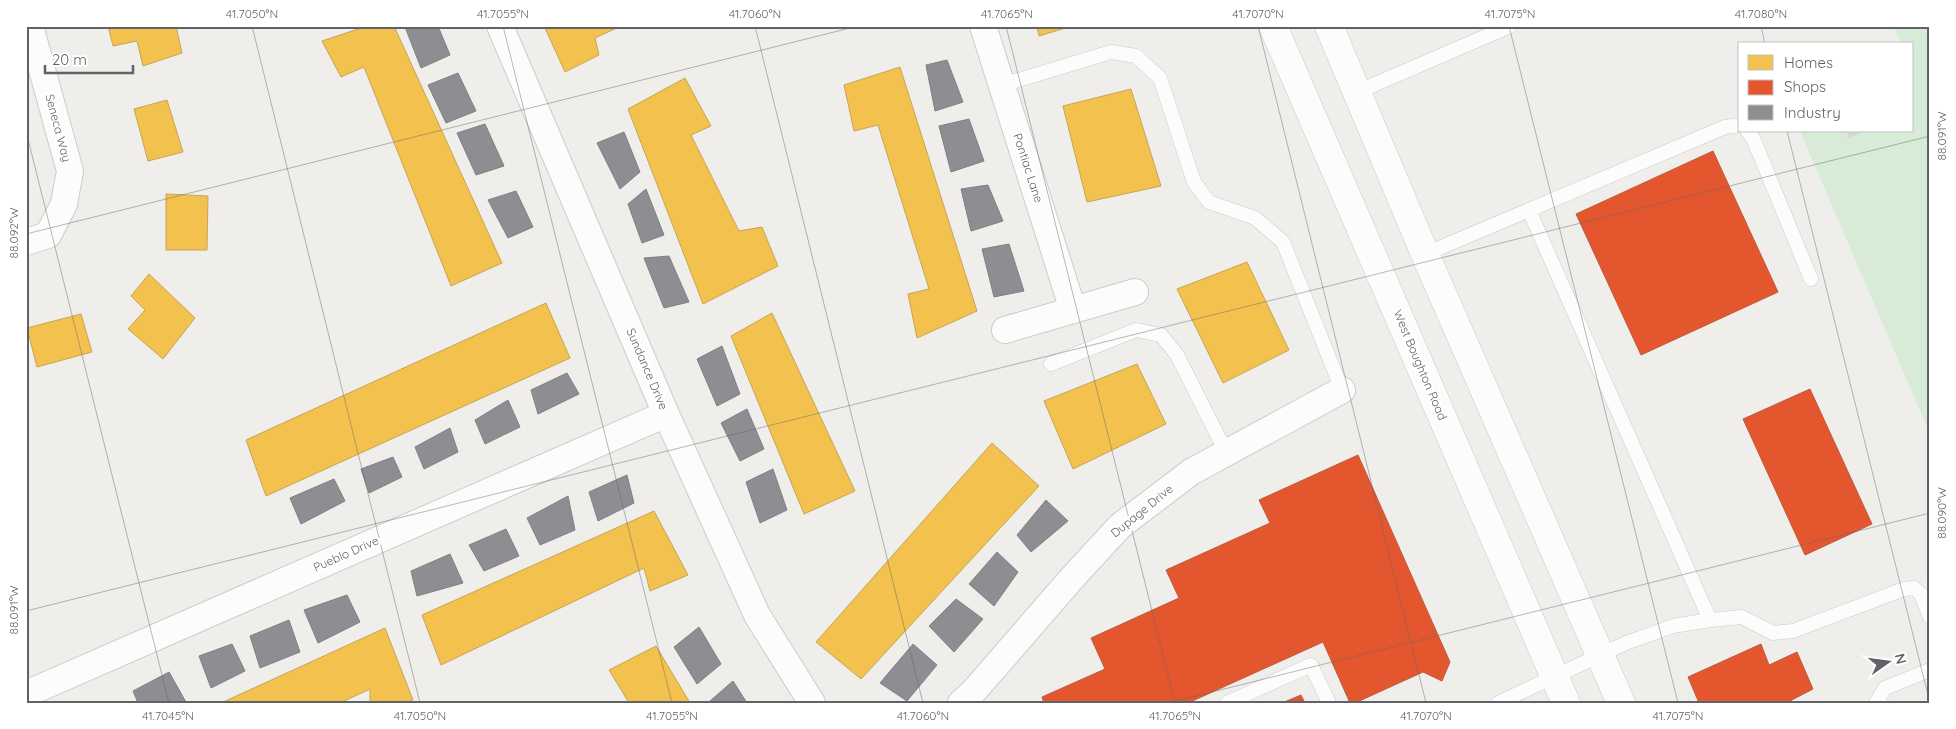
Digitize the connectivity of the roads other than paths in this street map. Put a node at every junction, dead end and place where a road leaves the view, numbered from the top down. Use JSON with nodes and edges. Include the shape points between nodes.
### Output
{"nodes":[{"id":1,"x":30,"y":26,"type":"edge"},
{"id":2,"x":500,"y":26,"type":"edge"},
{"id":3,"x":983,"y":26,"type":"edge"},
{"id":4,"x":1273,"y":26,"type":"edge"},
{"id":5,"x":1328,"y":26,"type":"edge"},
{"id":6,"x":1510,"y":26,"type":"edge"},
{"id":7,"x":1002,"y":85,"type":"junction"},
{"id":8,"x":1357,"y":92,"type":"junction"},
{"id":9,"x":1738,"y":125,"type":"edge"},
{"id":10,"x":1748,"y":132,"type":"edge"},
{"id":11,"x":1528,"y":210,"type":"junction"},
{"id":12,"x":26,"y":242,"type":"edge"},
{"id":13,"x":1425,"y":254,"type":"junction"},
{"id":14,"x":1811,"y":279,"type":"dead end"},
{"id":15,"x":1135,"y":292,"type":"dead end"},
{"id":16,"x":1073,"y":310,"type":"junction"},
{"id":17,"x":1004,"y":330,"type":"dead end"},
{"id":18,"x":1051,"y":364,"type":"dead end"},
{"id":19,"x":1342,"y":390,"type":"joint"},
{"id":20,"x":666,"y":414,"type":"junction"},
{"id":21,"x":1226,"y":452,"type":"junction"},
{"id":22,"x":1930,"y":617,"type":"edge"},
{"id":23,"x":1710,"y":620,"type":"junction"},
{"id":24,"x":1600,"y":655,"type":"junction"},
{"id":25,"x":1930,"y":670,"type":"edge"},
{"id":26,"x":1554,"y":676,"type":"junction"},
{"id":27,"x":26,"y":694,"type":"edge"},
{"id":28,"x":812,"y":703,"type":"edge"},
{"id":29,"x":961,"y":703,"type":"edge"},
{"id":30,"x":1227,"y":703,"type":"edge"},
{"id":31,"x":1329,"y":703,"type":"edge"},
{"id":32,"x":1498,"y":703,"type":"edge"},
{"id":33,"x":1566,"y":703,"type":"edge"},
{"id":34,"x":1621,"y":703,"type":"edge"},
{"id":35,"x":1876,"y":703,"type":"edge"}],
"edges":[{"from":1,"to":12,"type":"street","name":"Seneca Way","via":[[70,171],[64,204],[48,235]]},
{"from":2,"to":20,"type":"street","name":"Sundance Drive"},
{"from":3,"to":7,"type":"street","name":"Pontiac Lane"},
{"from":4,"to":26,"type":"main road","name":"West Boughton Road"},
{"from":5,"to":8,"type":"main road"},
{"from":6,"to":8,"type":"lane"},
{"from":7,"to":16,"type":"street","name":"Pontiac Lane"},
{"from":7,"to":19,"type":"lane","via":[[1111,52],[1136,56],[1160,78],[1194,182],[1209,202],[1255,218],[1284,242]]},
{"from":8,"to":13,"type":"main road"},
{"from":9,"to":11,"type":"lane","via":[[1725,127]]},
{"from":10,"to":14,"type":"lane"},
{"from":11,"to":13,"type":"lane"},
{"from":11,"to":23,"type":"lane"},
{"from":13,"to":24,"type":"main road"},
{"from":15,"to":16,"type":"street"},
{"from":16,"to":17,"type":"street"},
{"from":18,"to":21,"type":"lane","via":[[1136,330],[1161,334],[1177,355]]},
{"from":19,"to":21,"type":"street","name":"Dupage Drive"},
{"from":20,"to":27,"type":"street","name":"Pueblo Drive"},
{"from":20,"to":28,"type":"street","name":"Sundance Drive","via":[[757,615]]},
{"from":21,"to":29,"type":"street","name":"Dupage Drive","via":[[1191,472],[1120,526]]},
{"from":22,"to":23,"type":"lane","via":[[1914,588],[1794,631],[1773,633],[1742,617]]},
{"from":23,"to":24,"type":"lane","via":[[1674,626]]},
{"from":24,"to":26,"type":"lane"},
{"from":24,"to":34,"type":"main road"},
{"from":25,"to":35,"type":"lane","via":[[1884,688]]},
{"from":26,"to":32,"type":"lane"},
{"from":26,"to":33,"type":"main road","name":"West Boughton Road"},
{"from":30,"to":31,"type":"lane","via":[[1311,665]]}]}
